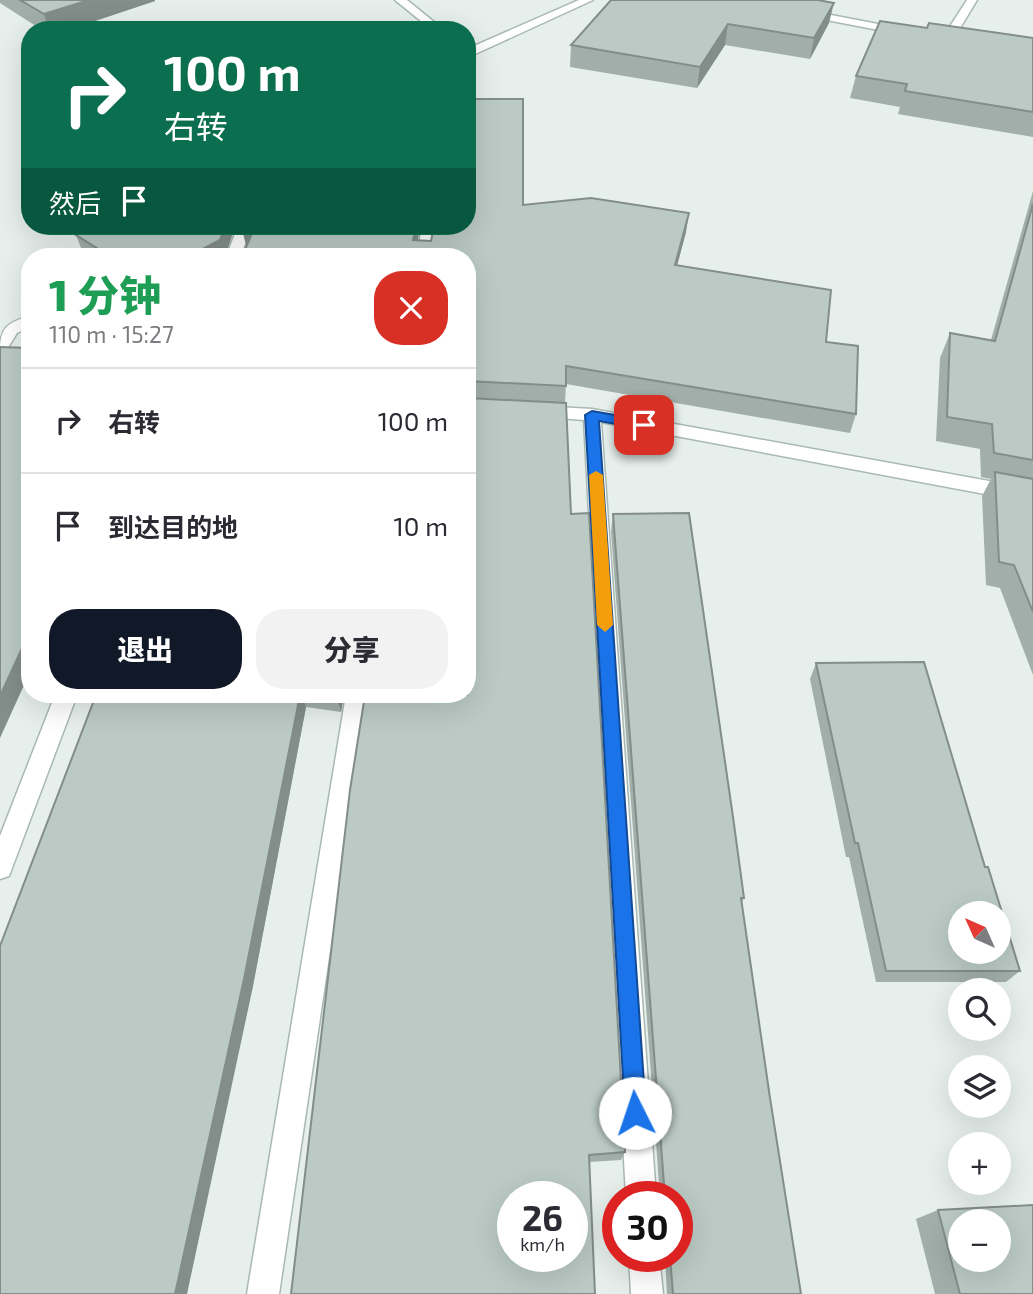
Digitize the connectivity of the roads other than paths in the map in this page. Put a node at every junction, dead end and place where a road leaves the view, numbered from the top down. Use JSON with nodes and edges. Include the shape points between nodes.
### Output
{"nodes":[{"id":1,"x":400,"y":0,"type":"edge"},
{"id":2,"x":588,"y":0,"type":"edge"},
{"id":3,"x":972,"y":0,"type":"edge"},
{"id":4,"x":792,"y":11,"type":"edge"},
{"id":5,"x":427,"y":21,"type":"edge"},
{"id":6,"x":913,"y":34,"type":"edge"},
{"id":7,"x":939,"y":39,"type":"edge"},
{"id":8,"x":476,"y":50,"type":"edge"},
{"id":9,"x":21,"y":325,"type":"edge"},
{"id":10,"x":0,"y":347,"type":"edge"},
{"id":11,"x":523,"y":411,"type":"edge"},
{"id":12,"x":592,"y":415,"type":"junction"},
{"id":13,"x":1033,"y":496,"type":"edge"},
{"id":14,"x":63,"y":703,"type":"edge"},
{"id":15,"x":356,"y":703,"type":"edge"},
{"id":16,"x":0,"y":868,"type":"edge"},
{"id":17,"x":640,"y":1181,"type":"edge"},
{"id":18,"x":645,"y":1272,"type":"edge"},
{"id":19,"x":263,"y":1294,"type":"edge"},
{"id":20,"x":647,"y":1294,"type":"edge"}],
"edges":[{"from":1,"to":5,"type":"street"},
{"from":2,"to":8,"type":"street"},
{"from":3,"to":7,"type":"street","via":[[953,36]]},
{"from":4,"to":6,"type":"street"},
{"from":9,"to":10,"type":"street","via":[[11,330]]},
{"from":11,"to":12,"type":"street"},
{"from":12,"to":13,"type":"street"},
{"from":12,"to":17,"type":"street"},
{"from":14,"to":16,"type":"street"},
{"from":15,"to":19,"type":"street"},
{"from":18,"to":20,"type":"street"}]}
